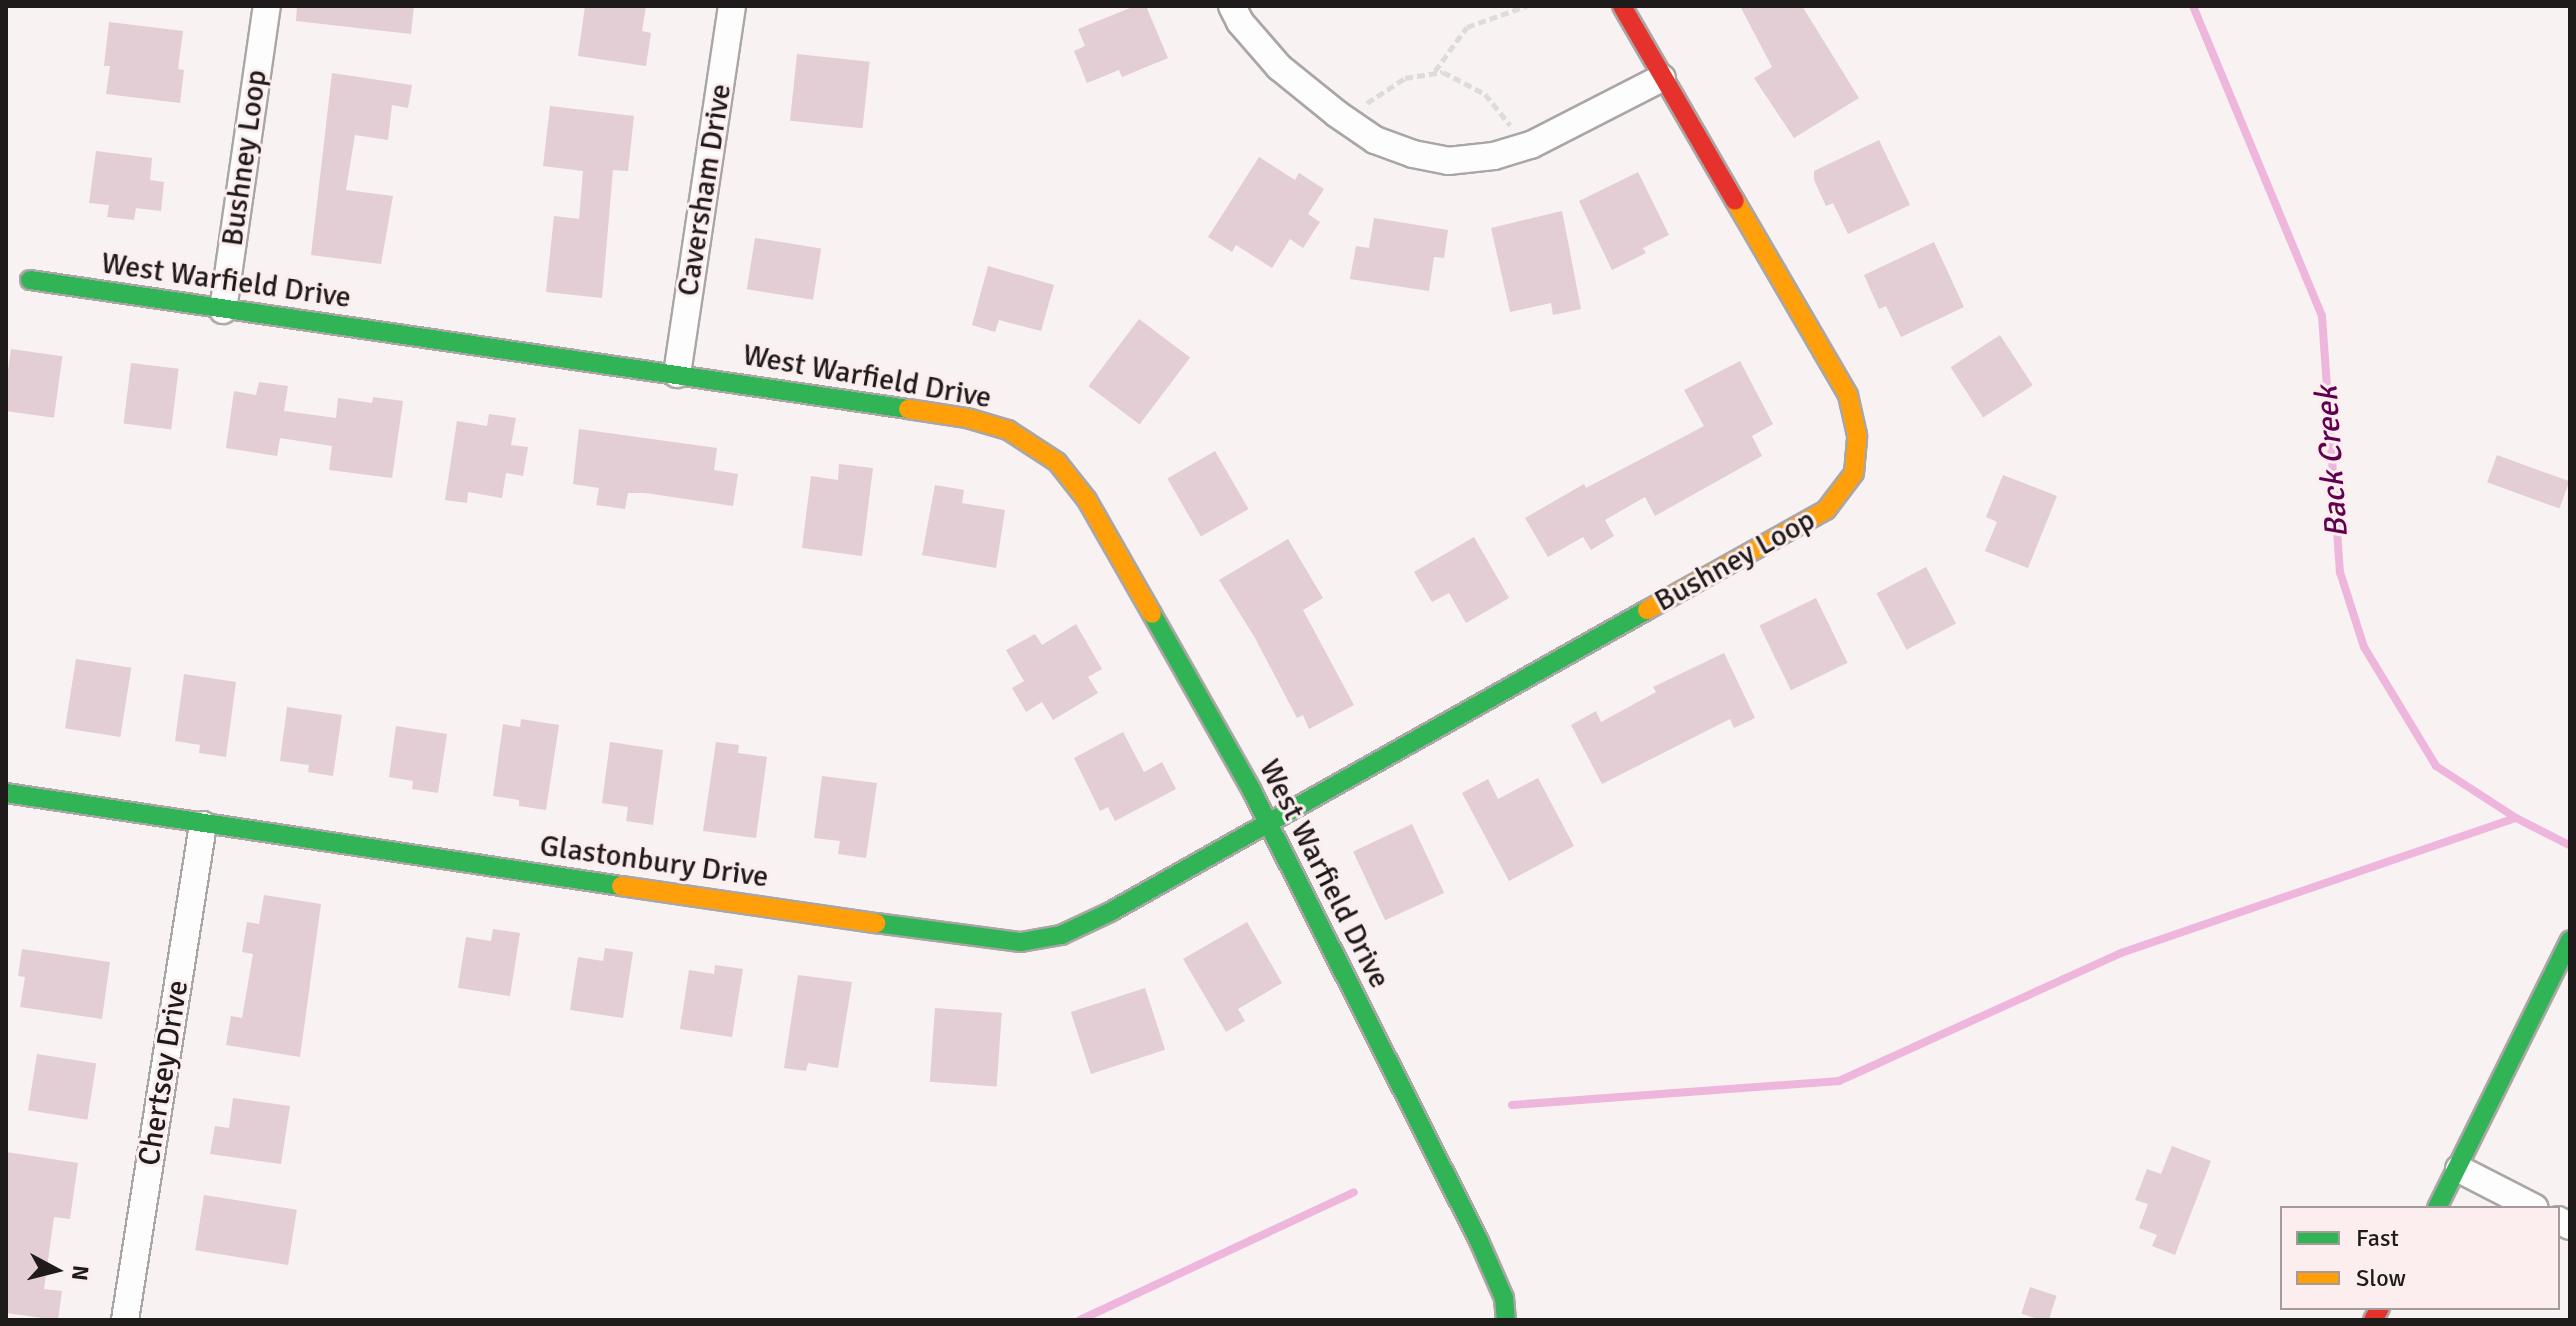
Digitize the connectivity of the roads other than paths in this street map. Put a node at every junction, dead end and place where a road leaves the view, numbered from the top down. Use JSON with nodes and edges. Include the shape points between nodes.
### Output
{"nodes":[{"id":1,"x":267,"y":6,"type":"edge"},
{"id":2,"x":732,"y":6,"type":"edge"},
{"id":3,"x":1232,"y":6,"type":"edge"},
{"id":4,"x":1622,"y":6,"type":"edge"},
{"id":5,"x":1662,"y":78,"type":"junction"},
{"id":6,"x":30,"y":280,"type":"dead end"},
{"id":7,"x":223,"y":310,"type":"junction"},
{"id":8,"x":677,"y":374,"type":"junction"},
{"id":9,"x":6,"y":793,"type":"edge"},
{"id":10,"x":1268,"y":823,"type":"junction"},
{"id":11,"x":203,"y":825,"type":"junction"},
{"id":12,"x":2570,"y":940,"type":"edge"},
{"id":13,"x":2459,"y":1169,"type":"junction"},
{"id":14,"x":2438,"y":1206,"type":"edge"},
{"id":15,"x":2531,"y":1206,"type":"edge"},
{"id":16,"x":125,"y":1320,"type":"edge"},
{"id":17,"x":1506,"y":1320,"type":"edge"}],
"edges":[{"from":1,"to":7,"type":"street","name":"Bushney Loop"},
{"from":2,"to":8,"type":"street","name":"Caversham Drive"},
{"from":3,"to":5,"type":"street","via":[[1279,67],[1337,114],[1375,140],[1448,161],[1531,145]]},
{"from":4,"to":5,"type":"street","name":"Bushney Loop"},
{"from":5,"to":10,"type":"street","name":"Bushney Loop","via":[[1848,395],[1857,435],[1854,473],[1826,510]]},
{"from":6,"to":7,"type":"street","name":"West Warfield Drive"},
{"from":7,"to":8,"type":"street","name":"West Warfield Drive"},
{"from":8,"to":10,"type":"street","name":"West Warfield Drive","via":[[967,418],[1008,430],[1057,462],[1087,500]]},
{"from":9,"to":11,"type":"street","name":"Glastonbury Drive"},
{"from":10,"to":11,"type":"street","name":"Glastonbury Drive","via":[[1110,912],[1061,935],[1021,942]]},
{"from":10,"to":17,"type":"street","name":"West Warfield Drive","via":[[1479,1241],[1504,1298]]},
{"from":11,"to":16,"type":"street","name":"Chertsey Drive"},
{"from":12,"to":13,"type":"street"},
{"from":13,"to":14,"type":"street"},
{"from":13,"to":15,"type":"street"}]}
